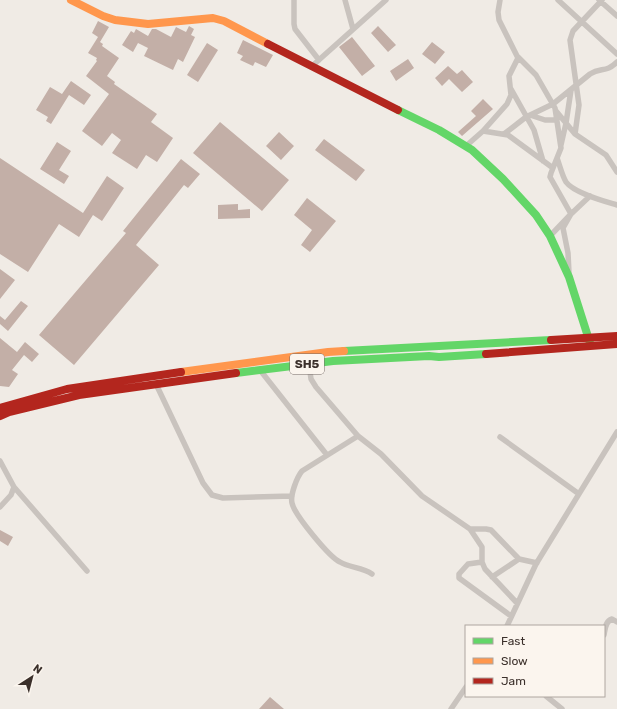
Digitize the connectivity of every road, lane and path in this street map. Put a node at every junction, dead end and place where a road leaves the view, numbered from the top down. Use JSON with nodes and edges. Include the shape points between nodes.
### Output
{"nodes":[{"id":1,"x":72,"y":0,"type":"edge"},
{"id":2,"x":294,"y":0,"type":"edge"},
{"id":3,"x":345,"y":0,"type":"edge"},
{"id":4,"x":386,"y":0,"type":"edge"},
{"id":5,"x":500,"y":0,"type":"edge"},
{"id":6,"x":558,"y":0,"type":"edge"},
{"id":7,"x":600,"y":0,"type":"edge"},
{"id":8,"x":617,"y":16,"type":"edge"},
{"id":9,"x":582,"y":21,"type":"junction"},
{"id":10,"x":353,"y":29,"type":"junction"},
{"id":11,"x":617,"y":54,"type":"edge"},
{"id":12,"x":518,"y":58,"type":"junction"},
{"id":13,"x":319,"y":60,"type":"junction"},
{"id":14,"x":617,"y":62,"type":"edge"},
{"id":15,"x":311,"y":66,"type":"junction"},
{"id":16,"x":576,"y":86,"type":"junction"},
{"id":17,"x":511,"y":89,"type":"junction"},
{"id":18,"x":571,"y":90,"type":"junction"},
{"id":19,"x":553,"y":104,"type":"junction"},
{"id":20,"x":556,"y":111,"type":"junction"},
{"id":21,"x":528,"y":116,"type":"junction"},
{"id":22,"x":557,"y":120,"type":"junction"},
{"id":23,"x":566,"y":123,"type":"junction"},
{"id":24,"x":483,"y":131,"type":"junction"},
{"id":25,"x":504,"y":134,"type":"junction"},
{"id":26,"x":576,"y":134,"type":"junction"},
{"id":27,"x":466,"y":146,"type":"junction"},
{"id":28,"x":561,"y":148,"type":"junction"},
{"id":29,"x":557,"y":158,"type":"junction"},
{"id":30,"x":543,"y":161,"type":"junction"},
{"id":31,"x":553,"y":168,"type":"junction"},
{"id":32,"x":617,"y":172,"type":"edge"},
{"id":33,"x":590,"y":196,"type":"junction"},
{"id":34,"x":617,"y":205,"type":"edge"},
{"id":35,"x":571,"y":214,"type":"junction"},
{"id":36,"x":550,"y":236,"type":"junction"},
{"id":37,"x":570,"y":277,"type":"junction"},
{"id":38,"x":617,"y":336,"type":"edge"},
{"id":39,"x":589,"y":341,"type":"junction"},
{"id":40,"x":617,"y":344,"type":"edge"},
{"id":41,"x":309,"y":364,"type":"junction"},
{"id":42,"x":260,"y":370,"type":"junction"},
{"id":43,"x":111,"y":382,"type":"junction"},
{"id":44,"x":156,"y":384,"type":"junction"},
{"id":45,"x":113,"y":390,"type":"junction"},
{"id":46,"x":0,"y":408,"type":"edge"},
{"id":47,"x":0,"y":416,"type":"edge"},
{"id":48,"x":617,"y":432,"type":"edge"},
{"id":49,"x":358,"y":436,"type":"junction"},
{"id":50,"x":500,"y":437,"type":"dead end"},
{"id":51,"x":327,"y":455,"type":"junction"},
{"id":52,"x":0,"y":461,"type":"edge"},
{"id":53,"x":14,"y":487,"type":"junction"},
{"id":54,"x":579,"y":494,"type":"junction"},
{"id":55,"x":292,"y":496,"type":"junction"},
{"id":56,"x":0,"y":507,"type":"edge"},
{"id":57,"x":470,"y":529,"type":"junction"},
{"id":58,"x":519,"y":559,"type":"junction"},
{"id":59,"x":482,"y":562,"type":"junction"},
{"id":60,"x":537,"y":563,"type":"junction"},
{"id":61,"x":87,"y":570,"type":"dead end"},
{"id":62,"x":372,"y":574,"type":"dead end"},
{"id":63,"x":492,"y":577,"type":"junction"},
{"id":64,"x":517,"y":603,"type":"junction"},
{"id":65,"x":511,"y":616,"type":"junction"},
{"id":66,"x":617,"y":622,"type":"edge"},
{"id":67,"x":507,"y":625,"type":"edge"},
{"id":68,"x":605,"y":631,"type":"edge"},
{"id":69,"x":465,"y":688,"type":"edge"},
{"id":70,"x":547,"y":697,"type":"edge"},
{"id":71,"x":451,"y":709,"type":"edge"},
{"id":72,"x":562,"y":709,"type":"edge"}],
"edges":[{"from":1,"to":15,"type":"main road","via":[[109,18],[128,22],[154,24],[219,19]]},
{"from":2,"to":13,"type":"street","via":[[295,29]]},
{"from":3,"to":10,"type":"street"},
{"from":4,"to":10,"type":"street"},
{"from":5,"to":12,"type":"street","via":[[499,20]]},
{"from":6,"to":9,"type":"street"},
{"from":7,"to":8,"type":"street"},
{"from":7,"to":9,"type":"street"},
{"from":9,"to":11,"type":"street"},
{"from":9,"to":16,"type":"street","via":[[570,40]]},
{"from":10,"to":13,"type":"street"},
{"from":12,"to":17,"type":"street","via":[[509,76]]},
{"from":12,"to":19,"type":"street","via":[[536,75]]},
{"from":13,"to":15,"type":"street"},
{"from":14,"to":16,"type":"street","via":[[609,68],[593,72]]},
{"from":15,"to":27,"type":"main road"},
{"from":16,"to":18,"type":"street"},
{"from":16,"to":26,"type":"street","via":[[579,105]]},
{"from":17,"to":21,"type":"street"},
{"from":17,"to":24,"type":"street","via":[[507,104]]},
{"from":18,"to":19,"type":"street"},
{"from":18,"to":23,"type":"street"},
{"from":19,"to":20,"type":"street"},
{"from":19,"to":21,"type":"street"},
{"from":20,"to":22,"type":"street"},
{"from":20,"to":23,"type":"street"},
{"from":21,"to":22,"type":"street"},
{"from":21,"to":25,"type":"street"},
{"from":21,"to":30,"type":"street"},
{"from":22,"to":28,"type":"street"},
{"from":23,"to":26,"type":"street"},
{"from":23,"to":28,"type":"street"},
{"from":24,"to":25,"type":"street"},
{"from":24,"to":27,"type":"street"},
{"from":25,"to":30,"type":"street"},
{"from":26,"to":32,"type":"street","via":[[606,155]]},
{"from":27,"to":36,"type":"main road","via":[[503,178],[536,215]]},
{"from":28,"to":29,"type":"street"},
{"from":29,"to":31,"type":"street"},
{"from":29,"to":33,"type":"street","via":[[567,182]]},
{"from":30,"to":31,"type":"street"},
{"from":31,"to":35,"type":"street","via":[[550,177]]},
{"from":33,"to":34,"type":"street"},
{"from":33,"to":35,"type":"street"},
{"from":35,"to":36,"type":"street"},
{"from":35,"to":37,"type":"street","via":[[563,228]]},
{"from":36,"to":37,"type":"main road"},
{"from":37,"to":39,"type":"main road"},
{"from":38,"to":39,"type":"main road","number":"SH5"},
{"from":39,"to":40,"type":"main road","number":"SH5"},
{"from":39,"to":41,"type":"main road","number":"SH5","via":[[439,357],[337,360]]},
{"from":39,"to":43,"type":"main road","number":"SH5","via":[[328,352]]},
{"from":41,"to":42,"type":"main road","number":"SH5"},
{"from":41,"to":49,"type":"street","via":[[311,378],[316,387]]},
{"from":42,"to":44,"type":"main road","number":"SH5"},
{"from":42,"to":51,"type":"street"},
{"from":43,"to":45,"type":"main road"},
{"from":43,"to":46,"type":"main road","number":"SH5","via":[[67,389]]},
{"from":44,"to":45,"type":"main road","number":"SH5"},
{"from":44,"to":55,"type":"street","via":[[202,483],[212,495],[223,498]]},
{"from":45,"to":47,"type":"main road","number":"SH5","via":[[71,397]]},
{"from":48,"to":54,"type":"street"},
{"from":49,"to":51,"type":"street"},
{"from":49,"to":57,"type":"street","via":[[422,496]]},
{"from":50,"to":54,"type":"street"},
{"from":51,"to":55,"type":"street","via":[[298,475]]},
{"from":52,"to":53,"type":"street"},
{"from":53,"to":56,"type":"street","via":[[11,495]]},
{"from":53,"to":61,"type":"street"},
{"from":54,"to":60,"type":"street"},
{"from":55,"to":62,"type":"street","via":[[296,512],[335,559]]},
{"from":57,"to":58,"type":"street","via":[[491,530]]},
{"from":57,"to":59,"type":"street","via":[[482,547]]},
{"from":58,"to":60,"type":"street"},
{"from":58,"to":63,"type":"street"},
{"from":59,"to":63,"type":"street"},
{"from":59,"to":65,"type":"street","via":[[468,564],[458,578]]},
{"from":60,"to":64,"type":"street"},
{"from":63,"to":64,"type":"street"},
{"from":64,"to":65,"type":"street"},
{"from":65,"to":67,"type":"street"},
{"from":66,"to":68,"type":"street","via":[[612,619],[607,621]]},
{"from":69,"to":71,"type":"street"},
{"from":70,"to":72,"type":"street"}]}
